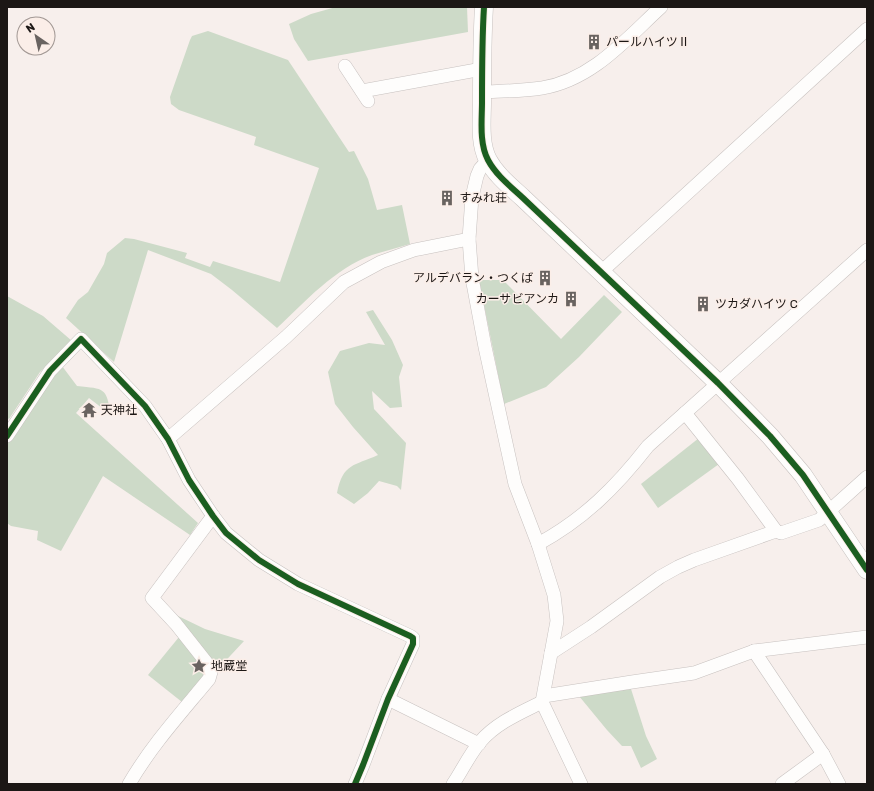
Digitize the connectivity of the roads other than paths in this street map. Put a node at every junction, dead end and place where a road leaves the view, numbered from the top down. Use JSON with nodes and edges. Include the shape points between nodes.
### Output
{"nodes":[{"id":1,"x":484,"y":7,"type":"edge"},
{"id":2,"x":661,"y":7,"type":"edge"},
{"id":3,"x":867,"y":29,"type":"edge"},
{"id":4,"x":346,"y":66,"type":"dead end"},
{"id":5,"x":482,"y":69,"type":"junction"},
{"id":6,"x":482,"y":92,"type":"junction"},
{"id":7,"x":488,"y":160,"type":"junction"},
{"id":8,"x":469,"y":239,"type":"junction"},
{"id":9,"x":867,"y":250,"type":"edge"},
{"id":10,"x":601,"y":272,"type":"junction"},
{"id":11,"x":718,"y":383,"type":"junction"},
{"id":12,"x":684,"y":413,"type":"junction"},
{"id":13,"x":7,"y":436,"type":"edge"},
{"id":14,"x":168,"y":439,"type":"junction"},
{"id":15,"x":867,"y":477,"type":"edge"},
{"id":16,"x":829,"y":512,"type":"junction"},
{"id":17,"x":213,"y":516,"type":"junction"},
{"id":18,"x":776,"y":531,"type":"junction"},
{"id":19,"x":538,"y":544,"type":"junction"},
{"id":20,"x":867,"y":570,"type":"edge"},
{"id":21,"x":867,"y":637,"type":"edge"},
{"id":22,"x":754,"y":651,"type":"junction"},
{"id":23,"x":551,"y":653,"type":"junction"},
{"id":24,"x":388,"y":699,"type":"junction"},
{"id":25,"x":543,"y":699,"type":"junction"},
{"id":26,"x":479,"y":744,"type":"junction"},
{"id":27,"x":823,"y":754,"type":"junction"},
{"id":28,"x":129,"y":784,"type":"edge"},
{"id":29,"x":355,"y":784,"type":"edge"},
{"id":30,"x":453,"y":784,"type":"edge"},
{"id":31,"x":581,"y":784,"type":"edge"},
{"id":32,"x":782,"y":784,"type":"edge"},
{"id":33,"x":839,"y":784,"type":"edge"}],
"edges":[{"from":1,"to":5,"type":"street"},
{"from":2,"to":6,"type":"street","via":[[602,61],[574,79],[542,88]]},
{"from":3,"to":10,"type":"street"},
{"from":4,"to":5,"type":"street","via":[[366,96]]},
{"from":5,"to":6,"type":"street"},
{"from":6,"to":7,"type":"street","via":[[483,146]]},
{"from":7,"to":8,"type":"street","via":[[477,176],[472,197]]},
{"from":7,"to":10,"type":"street","via":[[501,177]]},
{"from":8,"to":14,"type":"street","via":[[414,250],[381,262],[344,282]]},
{"from":8,"to":19,"type":"street","via":[[472,278],[512,469]]},
{"from":9,"to":11,"type":"street"},
{"from":10,"to":11,"type":"street"},
{"from":11,"to":12,"type":"street"},
{"from":11,"to":16,"type":"street","via":[[774,440]]},
{"from":12,"to":18,"type":"street","via":[[738,479]]},
{"from":12,"to":19,"type":"street","via":[[648,446],[626,474],[585,514]]},
{"from":13,"to":14,"type":"street","via":[[50,371],[81,339],[145,406]]},
{"from":14,"to":17,"type":"street","via":[[189,480]]},
{"from":15,"to":16,"type":"street"},
{"from":16,"to":18,"type":"street","via":[[814,522],[782,533]]},
{"from":16,"to":20,"type":"street"},
{"from":17,"to":24,"type":"street","via":[[226,533],[259,560],[283,575],[308,590],[413,638],[413,644]]},
{"from":17,"to":28,"type":"street","via":[[152,598],[210,666],[209,679]]},
{"from":18,"to":23,"type":"street","via":[[678,567]]},
{"from":19,"to":23,"type":"street","via":[[555,601],[557,621]]},
{"from":21,"to":22,"type":"street"},
{"from":22,"to":25,"type":"street","via":[[694,673]]},
{"from":22,"to":27,"type":"street"},
{"from":23,"to":25,"type":"street"},
{"from":24,"to":26,"type":"street"},
{"from":24,"to":29,"type":"street"},
{"from":25,"to":26,"type":"street","via":[[503,722]]},
{"from":25,"to":31,"type":"street"},
{"from":26,"to":30,"type":"street"},
{"from":27,"to":32,"type":"street"},
{"from":27,"to":33,"type":"street"}]}
